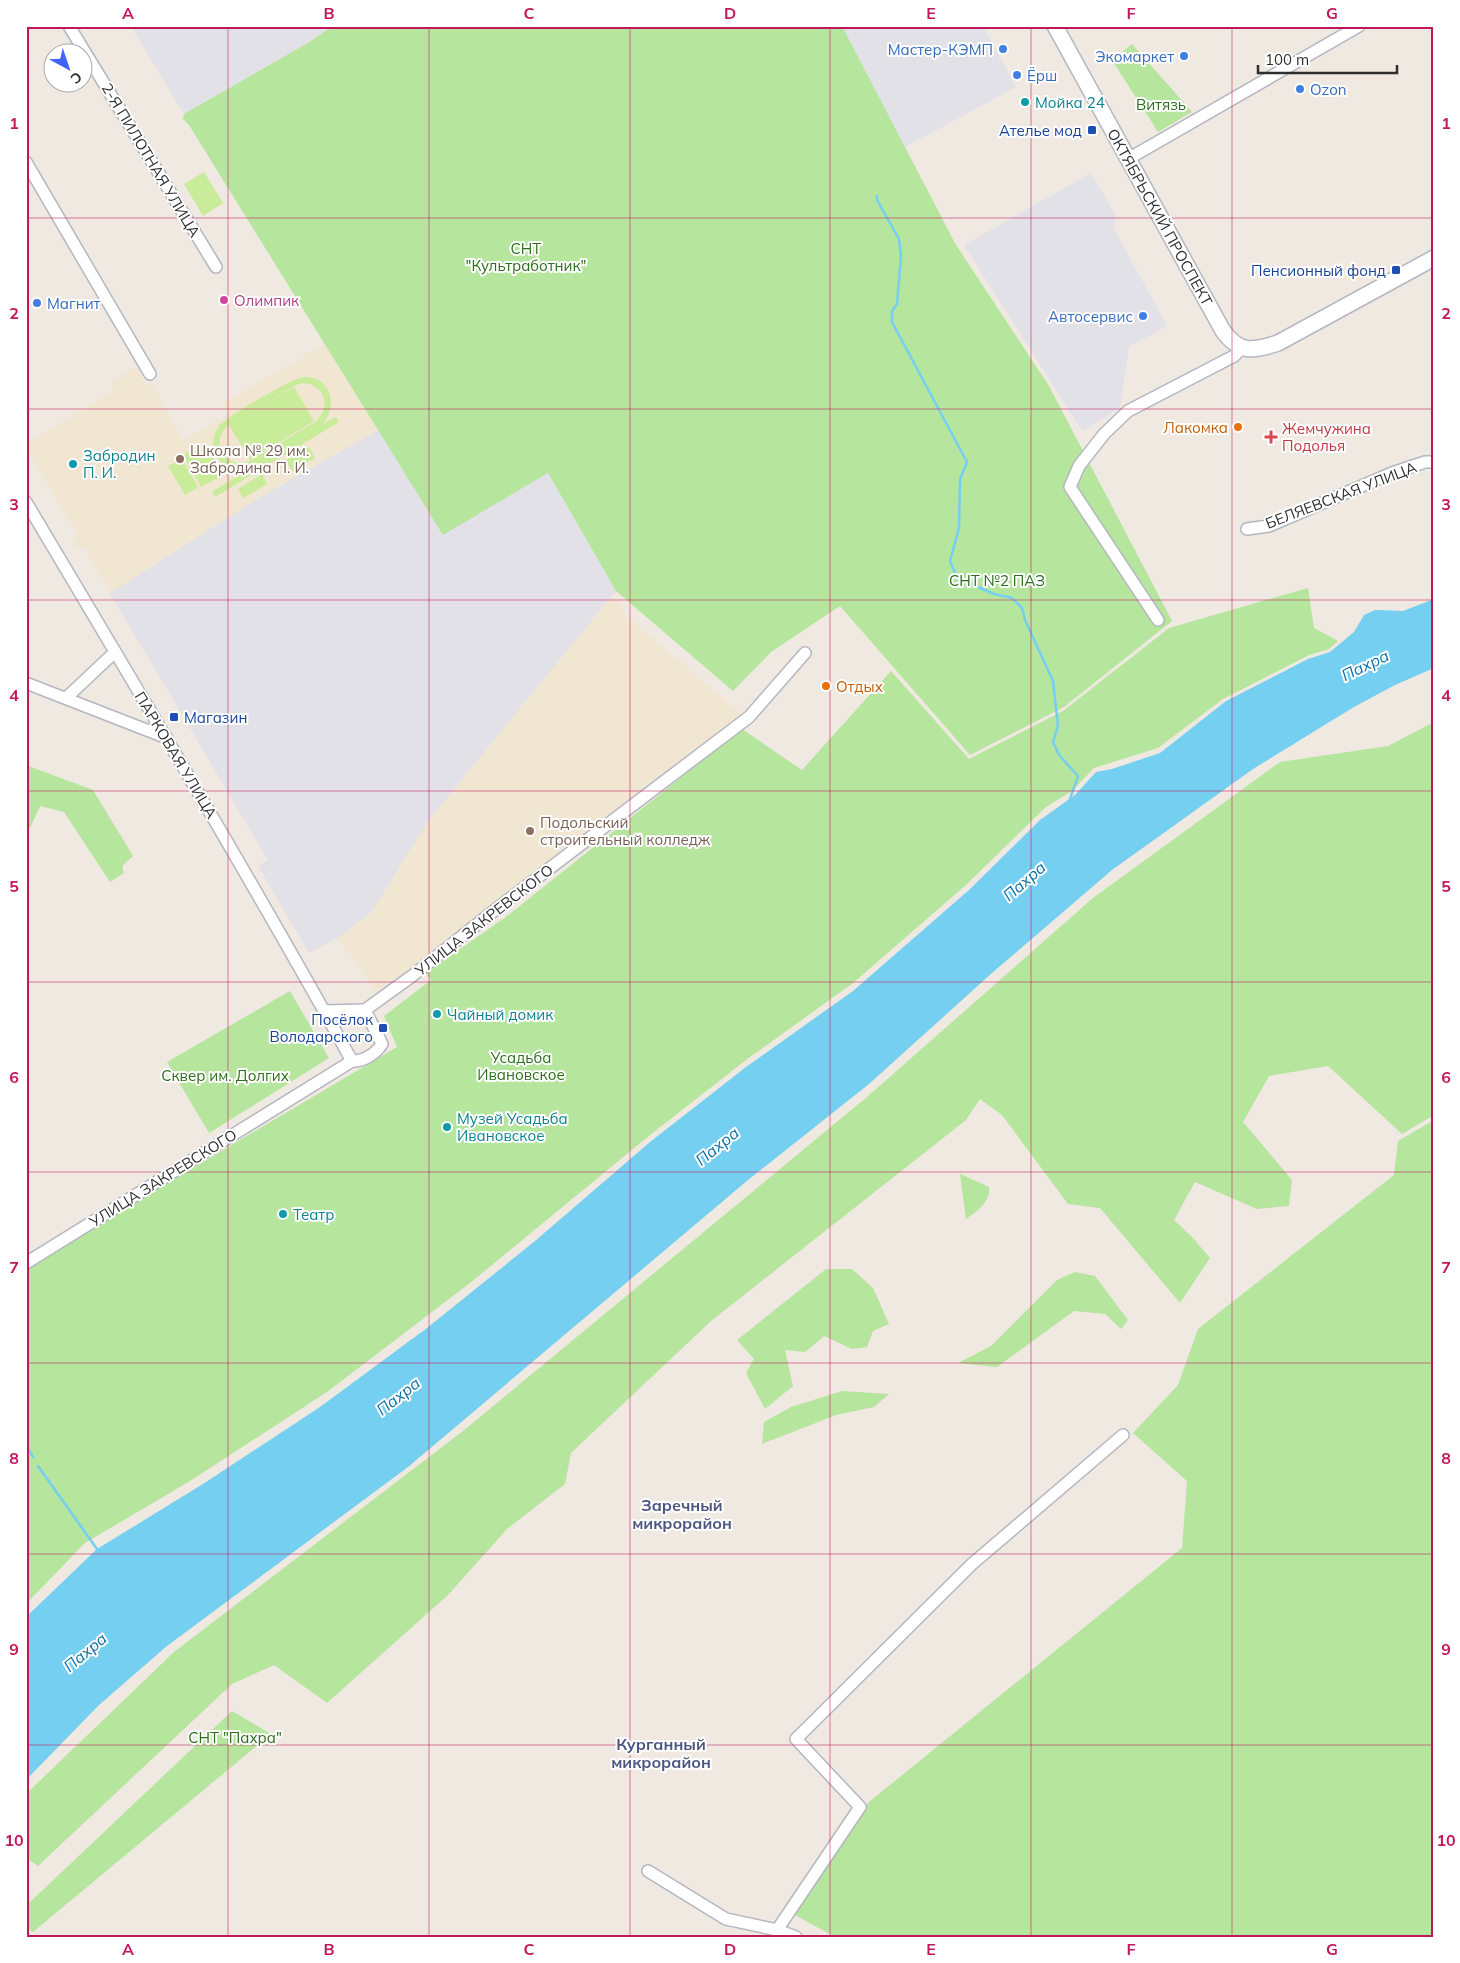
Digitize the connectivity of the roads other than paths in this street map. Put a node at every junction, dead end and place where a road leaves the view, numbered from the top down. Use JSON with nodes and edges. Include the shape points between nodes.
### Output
{"nodes":[{"id":1,"x":69,"y":26,"type":"edge"},
{"id":2,"x":1055,"y":26,"type":"edge"},
{"id":3,"x":1360,"y":26,"type":"edge"},
{"id":4,"x":1128,"y":159,"type":"junction"},
{"id":5,"x":26,"y":162,"type":"edge"},
{"id":6,"x":1434,"y":258,"type":"edge"},
{"id":7,"x":216,"y":267,"type":"dead end"},
{"id":8,"x":1242,"y":348,"type":"junction"},
{"id":9,"x":150,"y":374,"type":"dead end"},
{"id":10,"x":1434,"y":462,"type":"edge"},
{"id":11,"x":26,"y":502,"type":"edge"},
{"id":12,"x":1247,"y":529,"type":"dead end"},
{"id":13,"x":1158,"y":620,"type":"dead end"},
{"id":14,"x":115,"y":652,"type":"junction"},
{"id":15,"x":805,"y":653,"type":"dead end"},
{"id":16,"x":26,"y":683,"type":"edge"},
{"id":17,"x":66,"y":698,"type":"junction"},
{"id":18,"x":167,"y":738,"type":"junction"},
{"id":19,"x":365,"y":1010,"type":"junction"},
{"id":20,"x":324,"y":1011,"type":"junction"},
{"id":21,"x":352,"y":1061,"type":"junction"},
{"id":22,"x":26,"y":1263,"type":"edge"},
{"id":23,"x":1123,"y":1435,"type":"dead end"},
{"id":24,"x":648,"y":1871,"type":"dead end"},
{"id":25,"x":777,"y":1930,"type":"junction"},
{"id":26,"x":796,"y":1937,"type":"edge"}],
"edges":[{"from":1,"to":7,"type":"street","name":"2-Я ПИЛОТНАЯ УЛИЦА"},
{"from":2,"to":4,"type":"main road","name":"ОКТЯБРЬСКИЙ ПРОСПЕКТ"},
{"from":3,"to":4,"type":"street"},
{"from":4,"to":8,"type":"main road","name":"ОКТЯБРЬСКИЙ ПРОСПЕКТ","via":[[1223,330],[1232,343]]},
{"from":5,"to":9,"type":"street"},
{"from":6,"to":8,"type":"main road","via":[[1284,340],[1262,348]]},
{"from":8,"to":13,"type":"street","via":[[1234,356],[1128,411],[1104,434],[1079,466],[1070,487]]},
{"from":10,"to":12,"type":"street","name":"БЕЛЯЕВСКАЯ УЛИЦА","via":[[1392,473],[1269,526]]},
{"from":11,"to":14,"type":"street","name":"ПАРКОВАЯ УЛИЦА"},
{"from":14,"to":17,"type":"street"},
{"from":14,"to":18,"type":"street","name":"ПАРКОВАЯ УЛИЦА"},
{"from":15,"to":19,"type":"street","name":"УЛИЦА ЗАКРЕВСКОГО","via":[[749,717]]},
{"from":16,"to":17,"type":"street"},
{"from":17,"to":18,"type":"street"},
{"from":18,"to":20,"type":"street","name":"ПАРКОВАЯ УЛИЦА"},
{"from":19,"to":20,"type":"street"},
{"from":19,"to":21,"type":"street","via":[[382,1044],[358,1062]]},
{"from":20,"to":21,"type":"street","name":"ПАРКОВАЯ УЛИЦА"},
{"from":21,"to":22,"type":"street","name":"УЛИЦА ЗАКРЕВСКОГО"},
{"from":23,"to":25,"type":"street","via":[[972,1564],[796,1739],[860,1807]]},
{"from":24,"to":25,"type":"street","via":[[726,1919]]},
{"from":25,"to":26,"type":"street"}]}
